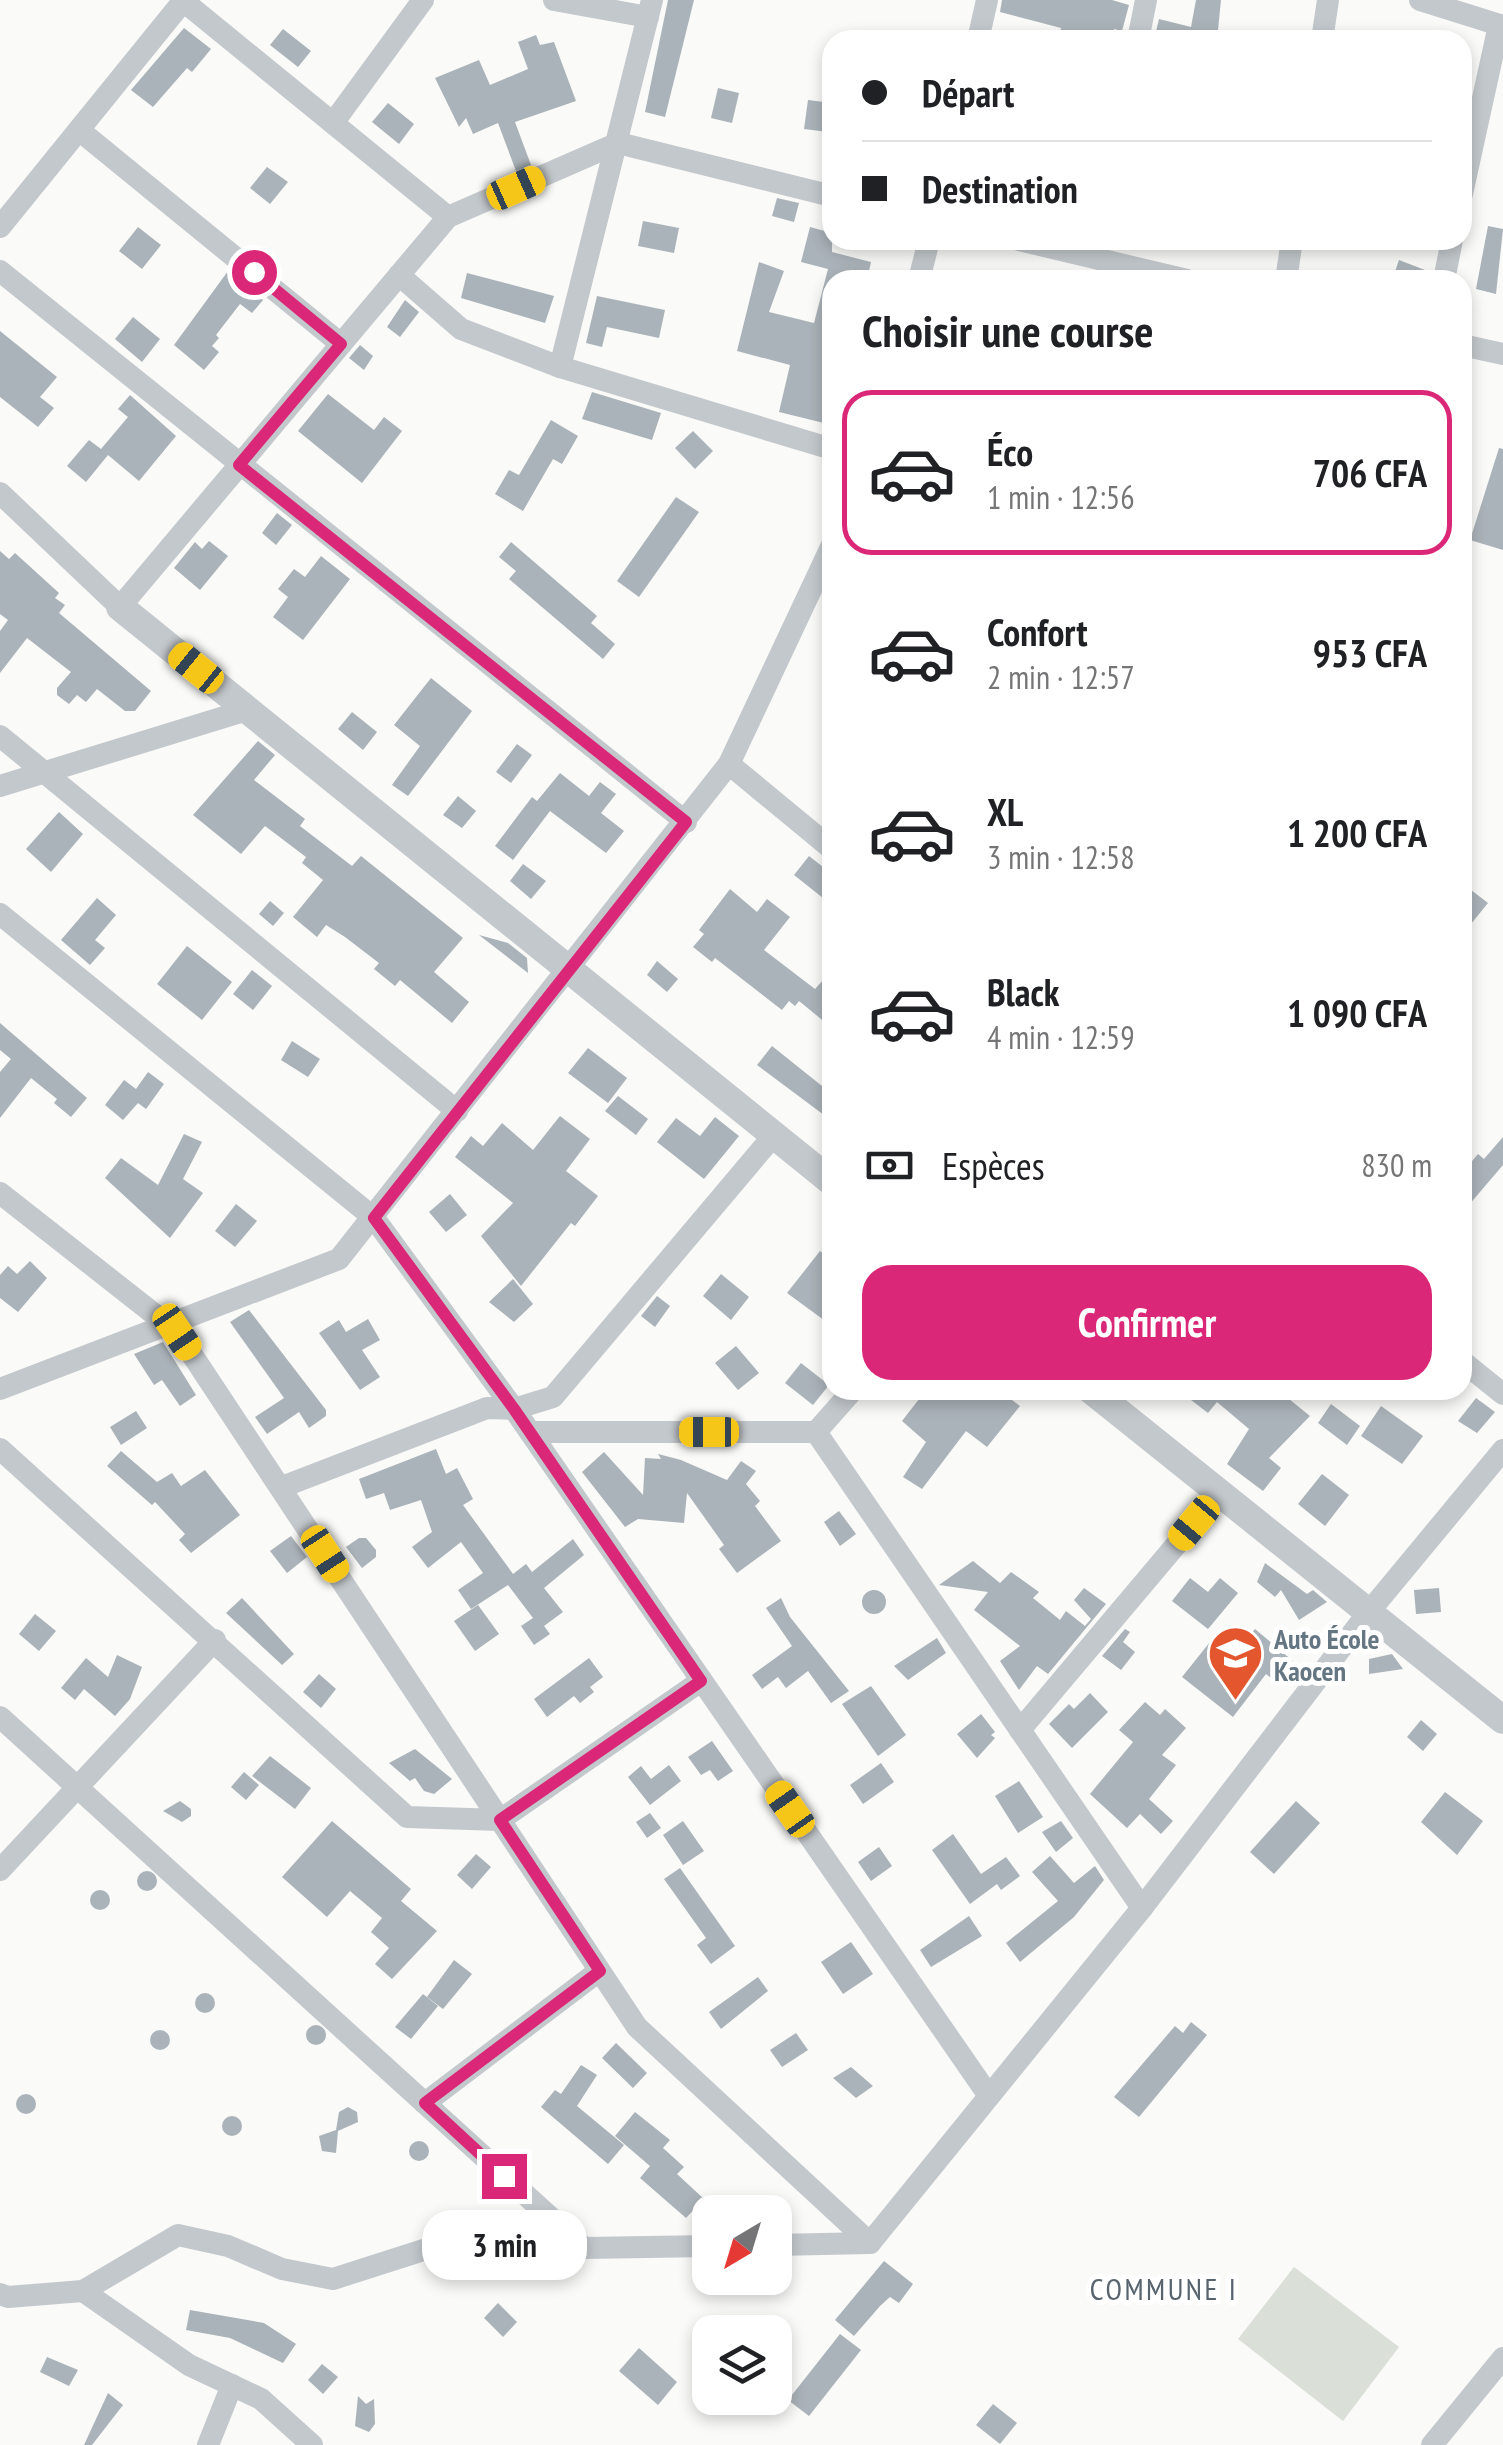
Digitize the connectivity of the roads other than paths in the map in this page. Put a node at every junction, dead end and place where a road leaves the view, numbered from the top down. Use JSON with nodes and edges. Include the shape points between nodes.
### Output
{"nodes":[{"id":1,"x":183,"y":0,"type":"edge"},
{"id":2,"x":423,"y":0,"type":"edge"},
{"id":3,"x":554,"y":0,"type":"edge"},
{"id":4,"x":988,"y":0,"type":"edge"},
{"id":5,"x":1146,"y":0,"type":"edge"},
{"id":6,"x":1328,"y":0,"type":"edge"},
{"id":7,"x":1420,"y":0,"type":"edge"},
{"id":8,"x":650,"y":8,"type":"edge"},
{"id":9,"x":1501,"y":26,"type":"edge"},
{"id":10,"x":980,"y":30,"type":"edge"},
{"id":11,"x":1140,"y":30,"type":"edge"},
{"id":12,"x":1324,"y":30,"type":"edge"},
{"id":13,"x":333,"y":123,"type":"junction"},
{"id":14,"x":79,"y":130,"type":"junction"},
{"id":15,"x":618,"y":143,"type":"junction"},
{"id":16,"x":1472,"y":151,"type":"edge"},
{"id":17,"x":822,"y":194,"type":"edge"},
{"id":18,"x":448,"y":217,"type":"junction"},
{"id":19,"x":0,"y":227,"type":"edge"},
{"id":20,"x":1099,"y":250,"type":"edge"},
{"id":21,"x":0,"y":270,"type":"edge"},
{"id":22,"x":1158,"y":270,"type":"edge"},
{"id":23,"x":399,"y":275,"type":"junction"},
{"id":24,"x":341,"y":344,"type":"junction"},
{"id":25,"x":1472,"y":347,"type":"edge"},
{"id":26,"x":1503,"y":354,"type":"edge"},
{"id":27,"x":560,"y":367,"type":"junction"},
{"id":28,"x":822,"y":446,"type":"edge"},
{"id":29,"x":239,"y":465,"type":"junction"},
{"id":30,"x":0,"y":493,"type":"edge"},
{"id":31,"x":822,"y":566,"type":"edge"},
{"id":32,"x":120,"y":607,"type":"junction"},
{"id":33,"x":247,"y":710,"type":"junction"},
{"id":34,"x":0,"y":736,"type":"edge"},
{"id":35,"x":729,"y":764,"type":"junction"},
{"id":36,"x":44,"y":772,"type":"junction"},
{"id":37,"x":0,"y":786,"type":"edge"},
{"id":38,"x":686,"y":822,"type":"junction"},
{"id":39,"x":822,"y":841,"type":"edge"},
{"id":40,"x":0,"y":914,"type":"edge"},
{"id":41,"x":567,"y":968,"type":"junction"},
{"id":42,"x":457,"y":1110,"type":"junction"},
{"id":43,"x":774,"y":1135,"type":"junction"},
{"id":44,"x":822,"y":1174,"type":"edge"},
{"id":45,"x":0,"y":1193,"type":"edge"},
{"id":46,"x":374,"y":1218,"type":"junction"},
{"id":47,"x":165,"y":1323,"type":"junction"},
{"id":48,"x":1472,"y":1369,"type":"edge"},
{"id":49,"x":0,"y":1389,"type":"edge"},
{"id":50,"x":1503,"y":1394,"type":"edge"},
{"id":51,"x":844,"y":1400,"type":"edge"},
{"id":52,"x":1103,"y":1400,"type":"edge"},
{"id":53,"x":514,"y":1409,"type":"junction"},
{"id":54,"x":530,"y":1432,"type":"junction"},
{"id":55,"x":816,"y":1432,"type":"junction"},
{"id":56,"x":0,"y":1449,"type":"edge"},
{"id":57,"x":1503,"y":1450,"type":"edge"},
{"id":58,"x":282,"y":1488,"type":"junction"},
{"id":59,"x":1220,"y":1494,"type":"junction"},
{"id":60,"x":1368,"y":1613,"type":"junction"},
{"id":61,"x":215,"y":1640,"type":"junction"},
{"id":62,"x":701,"y":1681,"type":"junction"},
{"id":63,"x":0,"y":1717,"type":"edge"},
{"id":64,"x":1503,"y":1720,"type":"edge"},
{"id":65,"x":1020,"y":1730,"type":"junction"},
{"id":66,"x":79,"y":1789,"type":"junction"},
{"id":67,"x":500,"y":1820,"type":"junction"},
{"id":68,"x":0,"y":1870,"type":"edge"},
{"id":69,"x":1142,"y":1908,"type":"junction"},
{"id":70,"x":600,"y":1971,"type":"junction"},
{"id":71,"x":989,"y":2096,"type":"junction"},
{"id":72,"x":425,"y":2103,"type":"junction"},
{"id":73,"x":870,"y":2243,"type":"junction"},
{"id":74,"x":792,"y":2245,"type":"edge"},
{"id":75,"x":692,"y":2246,"type":"edge"},
{"id":76,"x":584,"y":2248,"type":"junction"},
{"id":77,"x":83,"y":2291,"type":"junction"},
{"id":78,"x":0,"y":2294,"type":"edge"},
{"id":79,"x":1503,"y":2358,"type":"edge"},
{"id":80,"x":232,"y":2386,"type":"junction"},
{"id":81,"x":208,"y":2445,"type":"edge"},
{"id":82,"x":312,"y":2445,"type":"edge"},
{"id":83,"x":1432,"y":2445,"type":"edge"}],
"edges":[{"from":1,"to":13,"type":"street"},
{"from":1,"to":14,"type":"street"},
{"from":2,"to":13,"type":"street"},
{"from":3,"to":8,"type":"street"},
{"from":4,"to":10,"type":"street"},
{"from":5,"to":11,"type":"street"},
{"from":6,"to":12,"type":"street"},
{"from":7,"to":9,"type":"street"},
{"from":8,"to":15,"type":"street"},
{"from":9,"to":16,"type":"street"},
{"from":13,"to":18,"type":"street"},
{"from":14,"to":19,"type":"street"},
{"from":14,"to":24,"type":"street"},
{"from":15,"to":17,"type":"street"},
{"from":15,"to":18,"type":"street"},
{"from":15,"to":27,"type":"street"},
{"from":18,"to":23,"type":"street"},
{"from":20,"to":22,"type":"street"},
{"from":21,"to":29,"type":"street"},
{"from":23,"to":24,"type":"street"},
{"from":23,"to":27,"type":"street","via":[[462,329]]},
{"from":24,"to":29,"type":"street"},
{"from":25,"to":26,"type":"street"},
{"from":27,"to":28,"type":"street"},
{"from":29,"to":32,"type":"street"},
{"from":29,"to":38,"type":"street"},
{"from":30,"to":32,"type":"street"},
{"from":31,"to":35,"type":"street"},
{"from":32,"to":33,"type":"street"},
{"from":33,"to":36,"type":"street"},
{"from":33,"to":41,"type":"street"},
{"from":34,"to":36,"type":"street"},
{"from":35,"to":38,"type":"street"},
{"from":35,"to":39,"type":"street"},
{"from":36,"to":37,"type":"street"},
{"from":36,"to":42,"type":"street"},
{"from":38,"to":41,"type":"street"},
{"from":40,"to":46,"type":"street"},
{"from":41,"to":42,"type":"street"},
{"from":41,"to":43,"type":"street"},
{"from":42,"to":46,"type":"street"},
{"from":43,"to":44,"type":"street"},
{"from":43,"to":53,"type":"street","via":[[553,1397]]},
{"from":45,"to":47,"type":"street"},
{"from":46,"to":47,"type":"street","via":[[338,1259]]},
{"from":46,"to":53,"type":"street"},
{"from":47,"to":49,"type":"street"},
{"from":47,"to":58,"type":"street"},
{"from":48,"to":50,"type":"street"},
{"from":51,"to":55,"type":"street"},
{"from":52,"to":59,"type":"street"},
{"from":53,"to":54,"type":"street"},
{"from":53,"to":58,"type":"street","via":[[487,1408]]},
{"from":54,"to":55,"type":"street"},
{"from":54,"to":62,"type":"street"},
{"from":55,"to":65,"type":"street"},
{"from":56,"to":61,"type":"street"},
{"from":57,"to":60,"type":"street"},
{"from":58,"to":67,"type":"street"},
{"from":59,"to":60,"type":"street"},
{"from":59,"to":65,"type":"street"},
{"from":60,"to":64,"type":"street"},
{"from":60,"to":69,"type":"street"},
{"from":61,"to":66,"type":"street"},
{"from":61,"to":67,"type":"street","via":[[408,1817]]},
{"from":62,"to":67,"type":"street"},
{"from":62,"to":71,"type":"street"},
{"from":63,"to":66,"type":"street"},
{"from":65,"to":69,"type":"street"},
{"from":66,"to":68,"type":"street"},
{"from":66,"to":72,"type":"street"},
{"from":67,"to":70,"type":"street"},
{"from":69,"to":71,"type":"street"},
{"from":70,"to":72,"type":"street"},
{"from":70,"to":73,"type":"street","via":[[637,2027]]},
{"from":71,"to":73,"type":"street"},
{"from":72,"to":76,"type":"street"},
{"from":73,"to":74,"type":"street"},
{"from":75,"to":76,"type":"street"},
{"from":76,"to":77,"type":"street","via":[[495,2232],[334,2280],[178,2236]]},
{"from":77,"to":78,"type":"street"},
{"from":77,"to":80,"type":"street","via":[[189,2365]]},
{"from":79,"to":83,"type":"street"},
{"from":80,"to":81,"type":"street"},
{"from":80,"to":82,"type":"street","via":[[261,2399]]}]}
